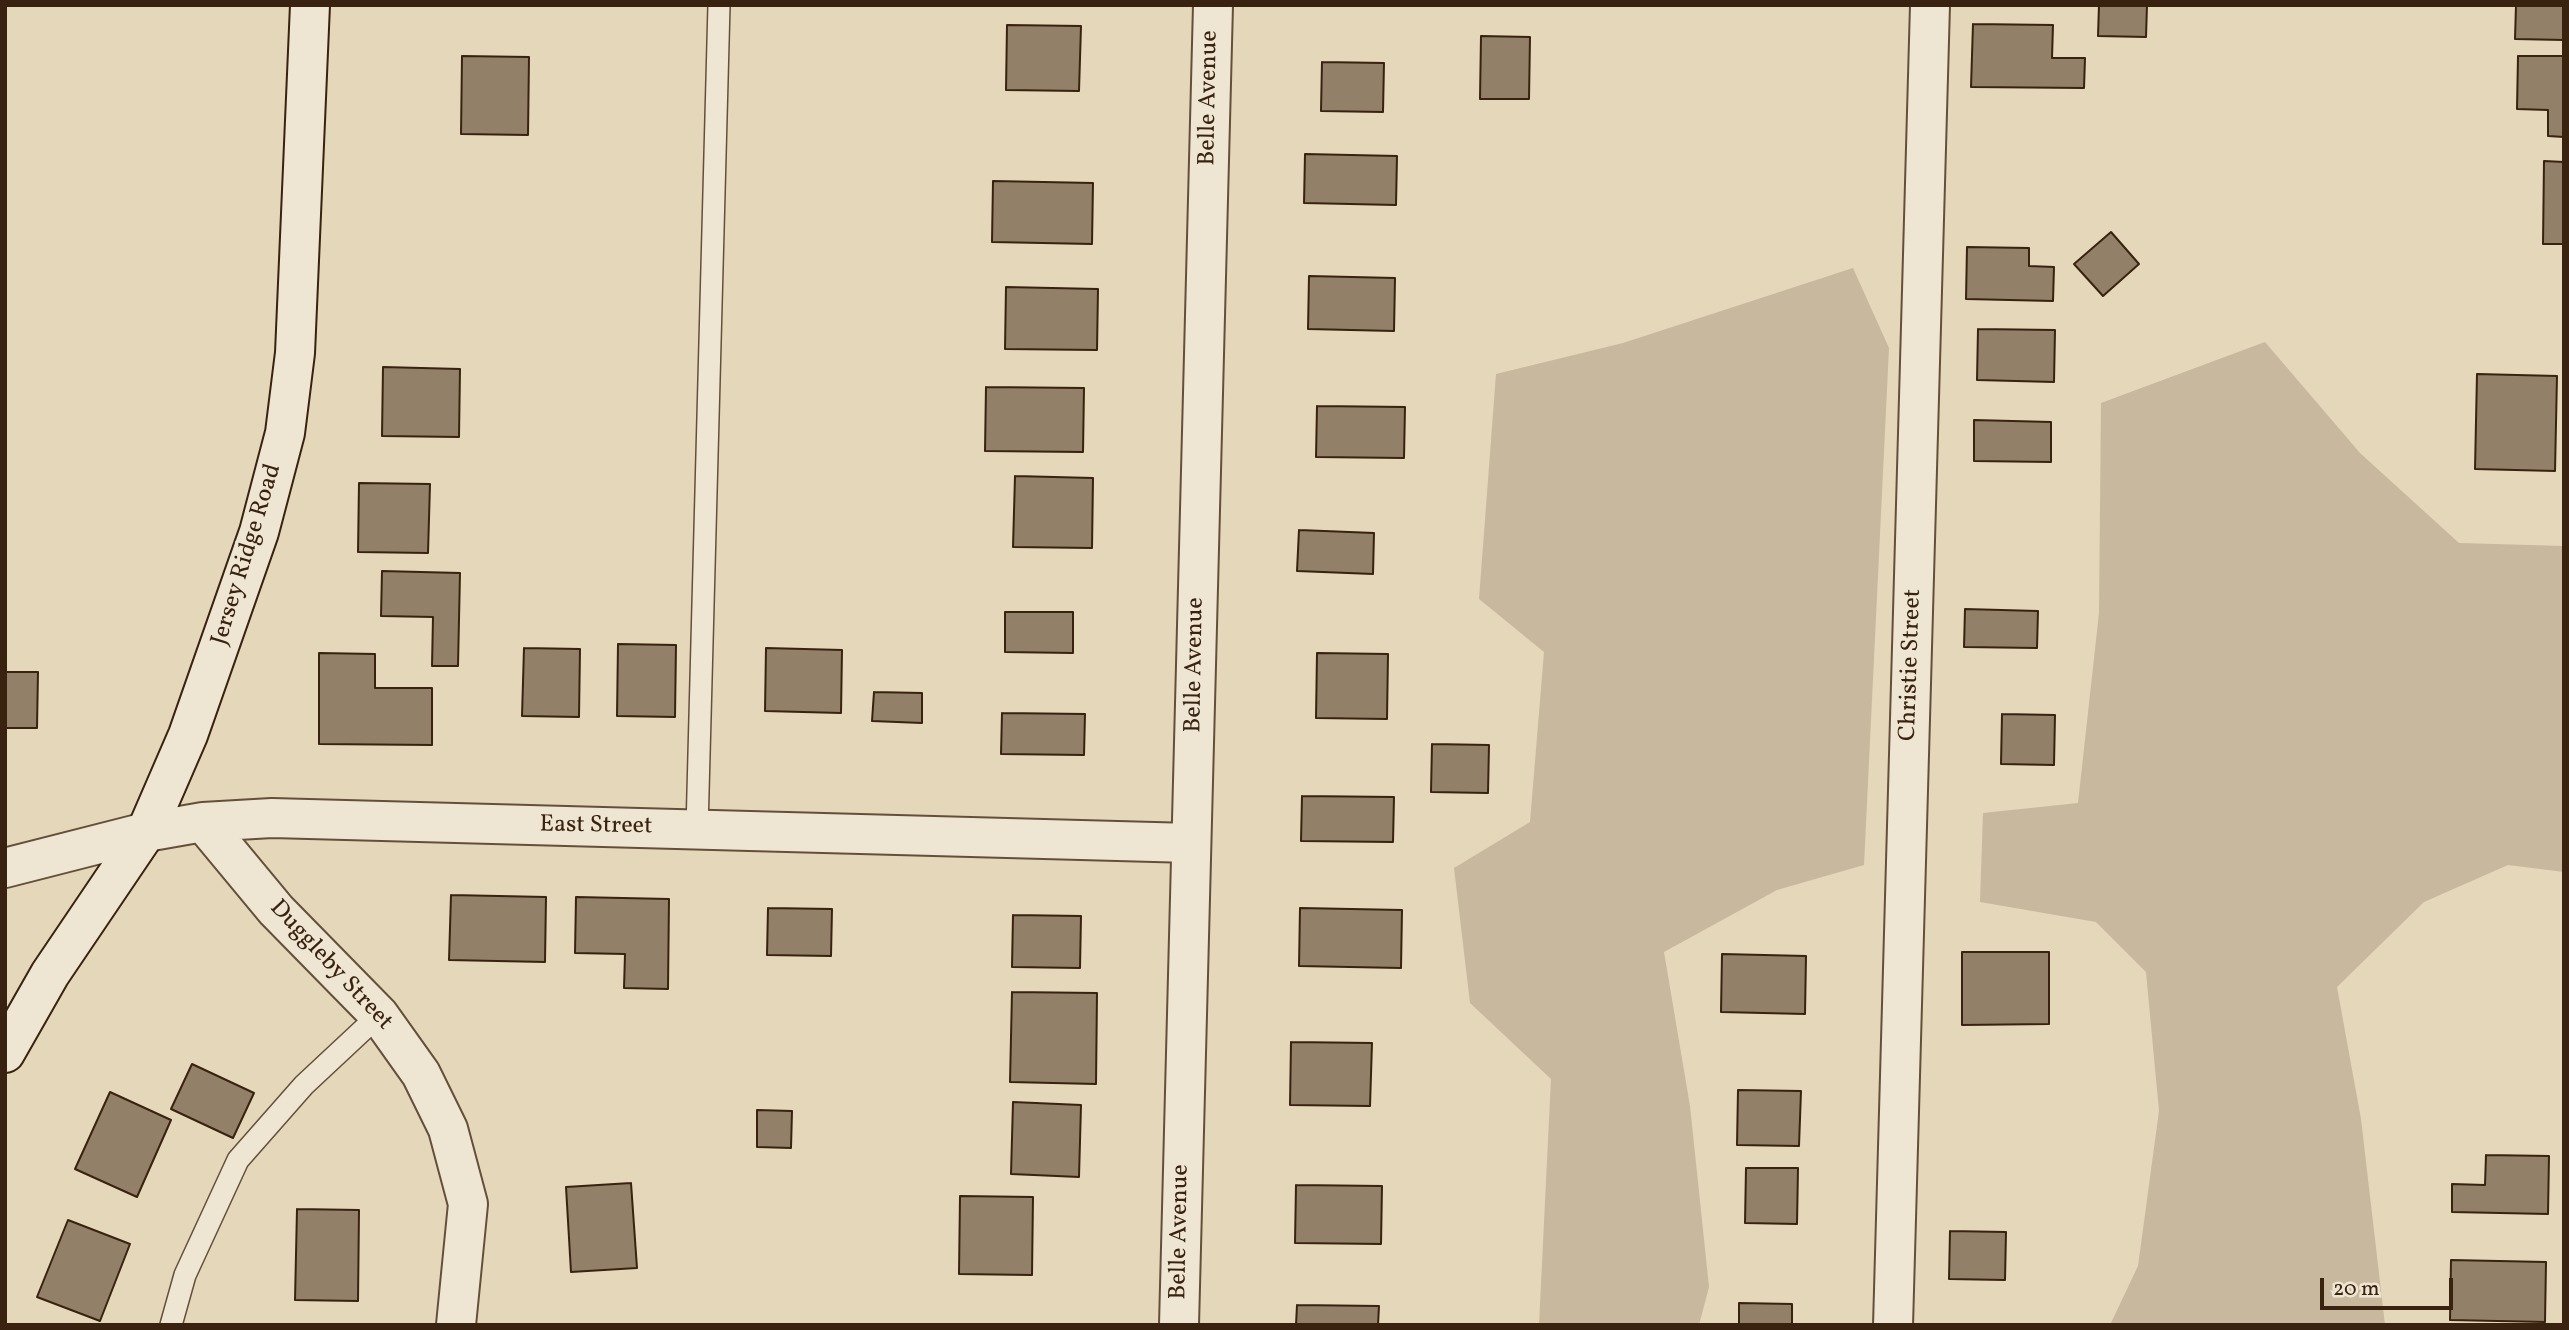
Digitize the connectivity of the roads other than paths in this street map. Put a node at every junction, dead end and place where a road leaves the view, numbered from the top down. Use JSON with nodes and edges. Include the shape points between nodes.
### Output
{"nodes":[{"id":1,"x":310,"y":5,"type":"edge"},
{"id":2,"x":719,"y":5,"type":"edge"},
{"id":3,"x":1213,"y":5,"type":"edge"},
{"id":4,"x":1930,"y":5,"type":"edge"},
{"id":5,"x":203,"y":822,"type":"junction"},
{"id":6,"x":697,"y":830,"type":"junction"},
{"id":7,"x":146,"y":832,"type":"junction"},
{"id":8,"x":1191,"y":843,"type":"junction"},
{"id":9,"x":5,"y":868,"type":"edge"},
{"id":10,"x":379,"y":1015,"type":"junction"},
{"id":11,"x":5,"y":1052,"type":"edge"},
{"id":12,"x":171,"y":1325,"type":"edge"},
{"id":13,"x":456,"y":1325,"type":"edge"},
{"id":14,"x":1179,"y":1325,"type":"edge"},
{"id":15,"x":1894,"y":1325,"type":"edge"}],
"edges":[{"from":1,"to":7,"type":"street","name":"Jersey Ridge Road","via":[[295,353],[285,433],[255,545],[188,735]]},
{"from":2,"to":6,"type":"lane"},
{"from":3,"to":8,"type":"street","name":"Belle Avenue"},
{"from":4,"to":15,"type":"street","name":"Christie Street"},
{"from":5,"to":6,"type":"street","name":"East Street","via":[[272,818]]},
{"from":5,"to":7,"type":"street","name":"East Street"},
{"from":5,"to":10,"type":"street","name":"Duggleby Street","via":[[276,910]]},
{"from":6,"to":8,"type":"street","name":"East Street"},
{"from":7,"to":9,"type":"street","name":"East Street"},
{"from":7,"to":11,"type":"street","name":"Jersey Ridge Road","via":[[50,974]]},
{"from":8,"to":14,"type":"street","name":"Belle Avenue"},
{"from":10,"to":12,"type":"lane","via":[[304,1085],[238,1160],[185,1275]]},
{"from":10,"to":13,"type":"street","name":"Duggleby Street","via":[[421,1074],[448,1129],[468,1204]]}]}
